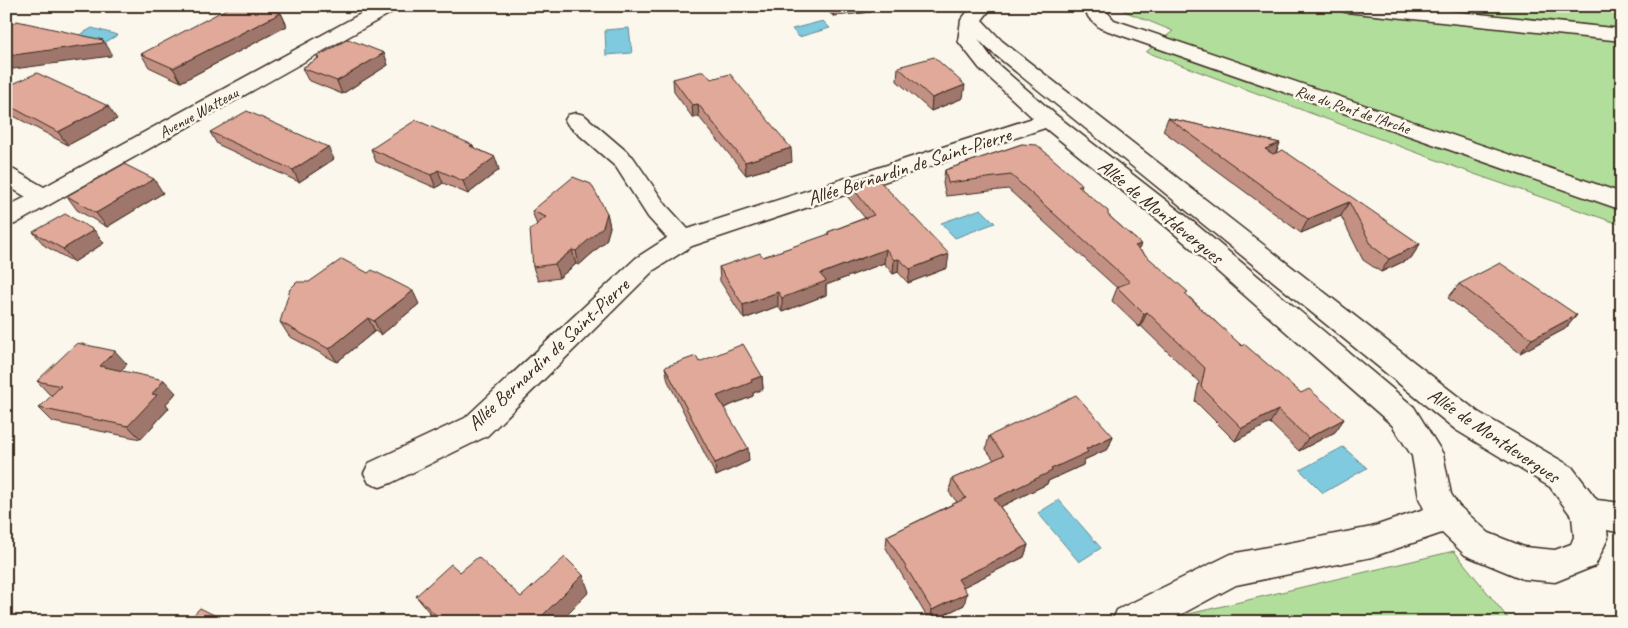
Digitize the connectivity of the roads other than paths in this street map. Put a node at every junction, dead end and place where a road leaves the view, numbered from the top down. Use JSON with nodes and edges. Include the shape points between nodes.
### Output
{"nodes":[{"id":1,"x":389,"y":6,"type":"edge"},
{"id":2,"x":1092,"y":6,"type":"edge"},
{"id":3,"x":1346,"y":6,"type":"edge"},
{"id":4,"x":977,"y":13,"type":"edge"},
{"id":5,"x":1622,"y":35,"type":"edge"},
{"id":6,"x":576,"y":120,"type":"dead end"},
{"id":7,"x":1048,"y":120,"type":"junction"},
{"id":8,"x":6,"y":175,"type":"edge"},
{"id":9,"x":44,"y":196,"type":"junction"},
{"id":10,"x":1622,"y":202,"type":"edge"},
{"id":11,"x":6,"y":218,"type":"edge"},
{"id":12,"x":683,"y":240,"type":"junction"},
{"id":13,"x":380,"y":473,"type":"dead end"},
{"id":14,"x":1588,"y":512,"type":"junction"},
{"id":15,"x":1447,"y":516,"type":"junction"},
{"id":16,"x":1622,"y":518,"type":"edge"},
{"id":17,"x":1130,"y":622,"type":"edge"}],
"edges":[{"from":1,"to":9,"type":"street","name":"Avenue Watteau"},
{"from":2,"to":10,"type":"street","name":"Rue du Pont de l'Arche","via":[[1107,24]]},
{"from":3,"to":5,"type":"street"},
{"from":4,"to":7,"type":"street","name":"Allée de Montdevergues","via":[[968,41],[987,65]]},
{"from":4,"to":14,"type":"street","name":"Allée de Montdevergues","via":[[995,45],[1466,421],[1561,477]]},
{"from":6,"to":12,"type":"street","via":[[625,162],[657,211]]},
{"from":7,"to":12,"type":"street","name":"Allée Bernardin de Saint-Pierre"},
{"from":7,"to":15,"type":"street","name":"Allée de Montdevergues","via":[[1177,222],[1403,416],[1427,454],[1435,498]]},
{"from":8,"to":9,"type":"street"},
{"from":9,"to":11,"type":"street","name":"Avenue Watteau"},
{"from":12,"to":13,"type":"street","name":"Allée Bernardin de Saint-Pierre","via":[[645,264],[476,427]]},
{"from":14,"to":15,"type":"street","name":"Allée de Montdevergues","via":[[1591,538],[1583,555],[1555,566],[1523,563],[1477,544]]},
{"from":14,"to":16,"type":"street"},
{"from":15,"to":17,"type":"street","via":[[1372,542],[1231,570]]}]}
